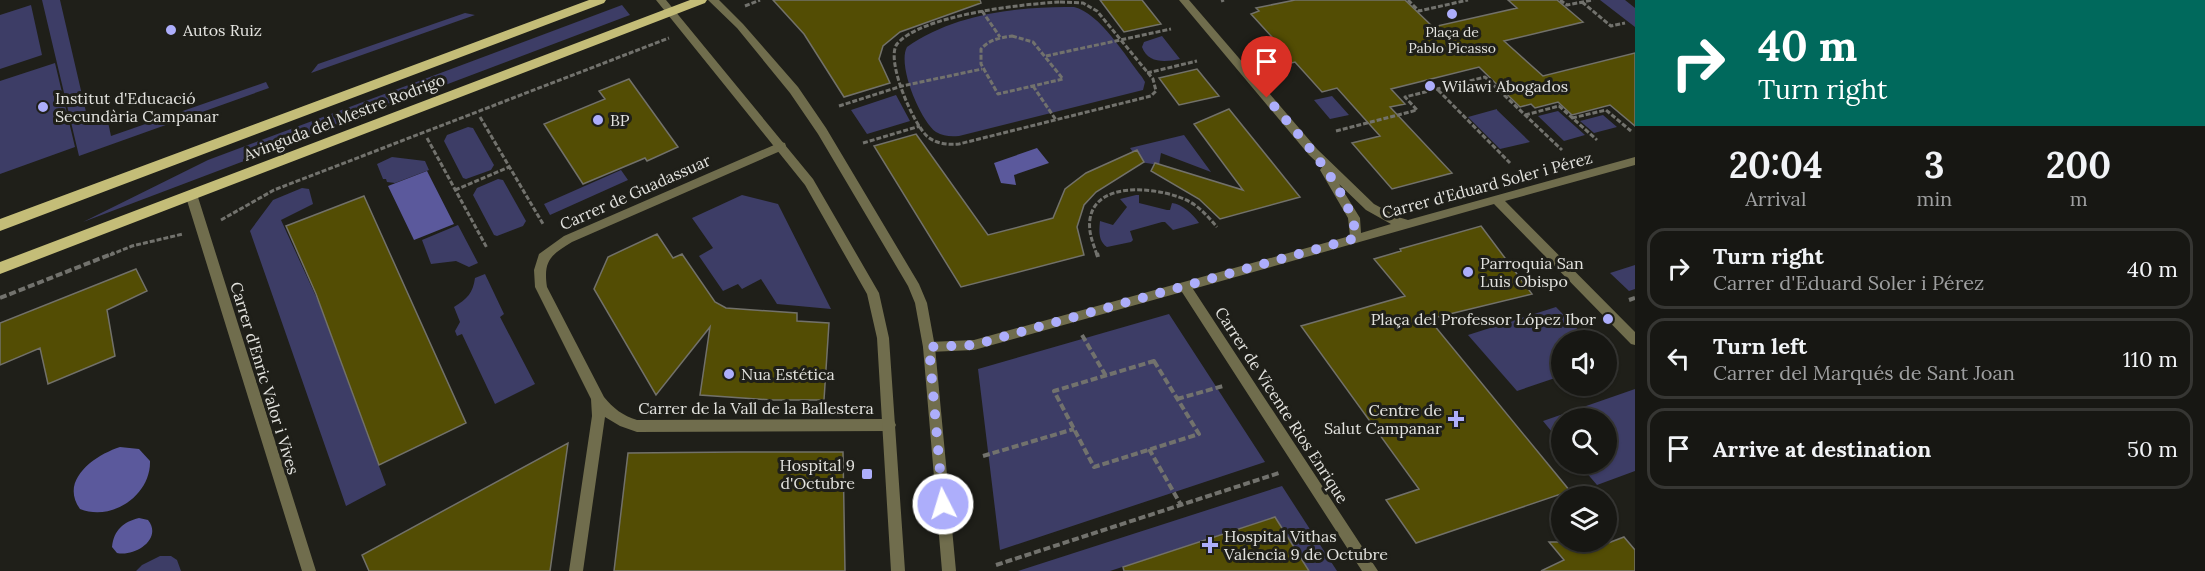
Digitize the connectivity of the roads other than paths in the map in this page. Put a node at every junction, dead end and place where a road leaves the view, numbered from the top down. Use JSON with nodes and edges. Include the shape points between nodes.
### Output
{"nodes":[{"id":1,"x":600,"y":0,"type":"edge"},
{"id":2,"x":661,"y":0,"type":"edge"},
{"id":3,"x":701,"y":0,"type":"edge"},
{"id":4,"x":712,"y":0,"type":"edge"},
{"id":5,"x":1184,"y":0,"type":"edge"},
{"id":6,"x":671,"y":12,"type":"junction"},
{"id":7,"x":782,"y":146,"type":"junction"},
{"id":8,"x":1313,"y":152,"type":"junction"},
{"id":9,"x":1635,"y":162,"type":"edge"},
{"id":10,"x":191,"y":194,"type":"junction"},
{"id":11,"x":1497,"y":200,"type":"junction"},
{"id":12,"x":1408,"y":224,"type":"junction"},
{"id":13,"x":1,"y":225,"type":"edge"},
{"id":14,"x":1356,"y":238,"type":"junction"},
{"id":15,"x":0,"y":268,"type":"edge"},
{"id":16,"x":1185,"y":287,"type":"junction"},
{"id":17,"x":1635,"y":340,"type":"edge"},
{"id":18,"x":929,"y":347,"type":"junction"},
{"id":19,"x":597,"y":399,"type":"junction"},
{"id":20,"x":889,"y":425,"type":"junction"},
{"id":21,"x":309,"y":571,"type":"edge"},
{"id":22,"x":576,"y":571,"type":"edge"},
{"id":23,"x":898,"y":571,"type":"edge"},
{"id":24,"x":949,"y":571,"type":"edge"},
{"id":25,"x":1371,"y":571,"type":"edge"}],
"edges":[{"from":1,"to":13,"type":"main road","name":"Avinguda del Mestre Rodrigo"},
{"from":2,"to":6,"type":"street","name":"Carrer de la Vall de la Ballestera"},
{"from":3,"to":6,"type":"main road","name":"Avinguda del Mestre Rodrigo"},
{"from":4,"to":18,"type":"street","via":[[769,60],[822,131],[913,284],[921,303]]},
{"from":5,"to":8,"type":"street"},
{"from":6,"to":7,"type":"street","name":"Carrer de la Vall de la Ballestera"},
{"from":6,"to":10,"type":"main road","name":"Avinguda del Mestre Rodrigo"},
{"from":7,"to":19,"type":"street","name":"Carrer de Guadassuar","via":[[568,239],[541,261],[541,287]]},
{"from":7,"to":20,"type":"street","name":"Carrer de la Vall de la Ballestera","via":[[809,182],[873,293],[883,338]]},
{"from":8,"to":12,"type":"street","via":[[1370,207]]},
{"from":8,"to":14,"type":"street","via":[[1354,218]]},
{"from":9,"to":11,"type":"street","name":"Carrer d'Eduard Soler i Pérez"},
{"from":10,"to":15,"type":"main road","name":"Avinguda del Mestre Rodrigo"},
{"from":10,"to":21,"type":"street","name":"Carrer d'Enric Valor i Vives"},
{"from":11,"to":12,"type":"street","name":"Carrer d'Eduard Soler i Pérez"},
{"from":11,"to":17,"type":"street"},
{"from":12,"to":14,"type":"street","name":"Carrer d'Eduard Soler i Pérez"},
{"from":14,"to":16,"type":"street","name":"Carrer d'Eduard Soler i Pérez"},
{"from":16,"to":18,"type":"street","name":"Carrer d'Eduard Soler i Pérez","via":[[974,345]]},
{"from":16,"to":25,"type":"street","name":"Carrer de Vicente Rios Enrique"},
{"from":18,"to":24,"type":"street"},
{"from":19,"to":20,"type":"street","name":"Carrer de la Vall de la Ballestera","via":[[619,421],[637,426]]},
{"from":19,"to":22,"type":"street","name":"Carrer de Guadassuar","via":[[599,416]]},
{"from":20,"to":23,"type":"street","name":"Carrer de la Vall de la Ballestera"}]}
